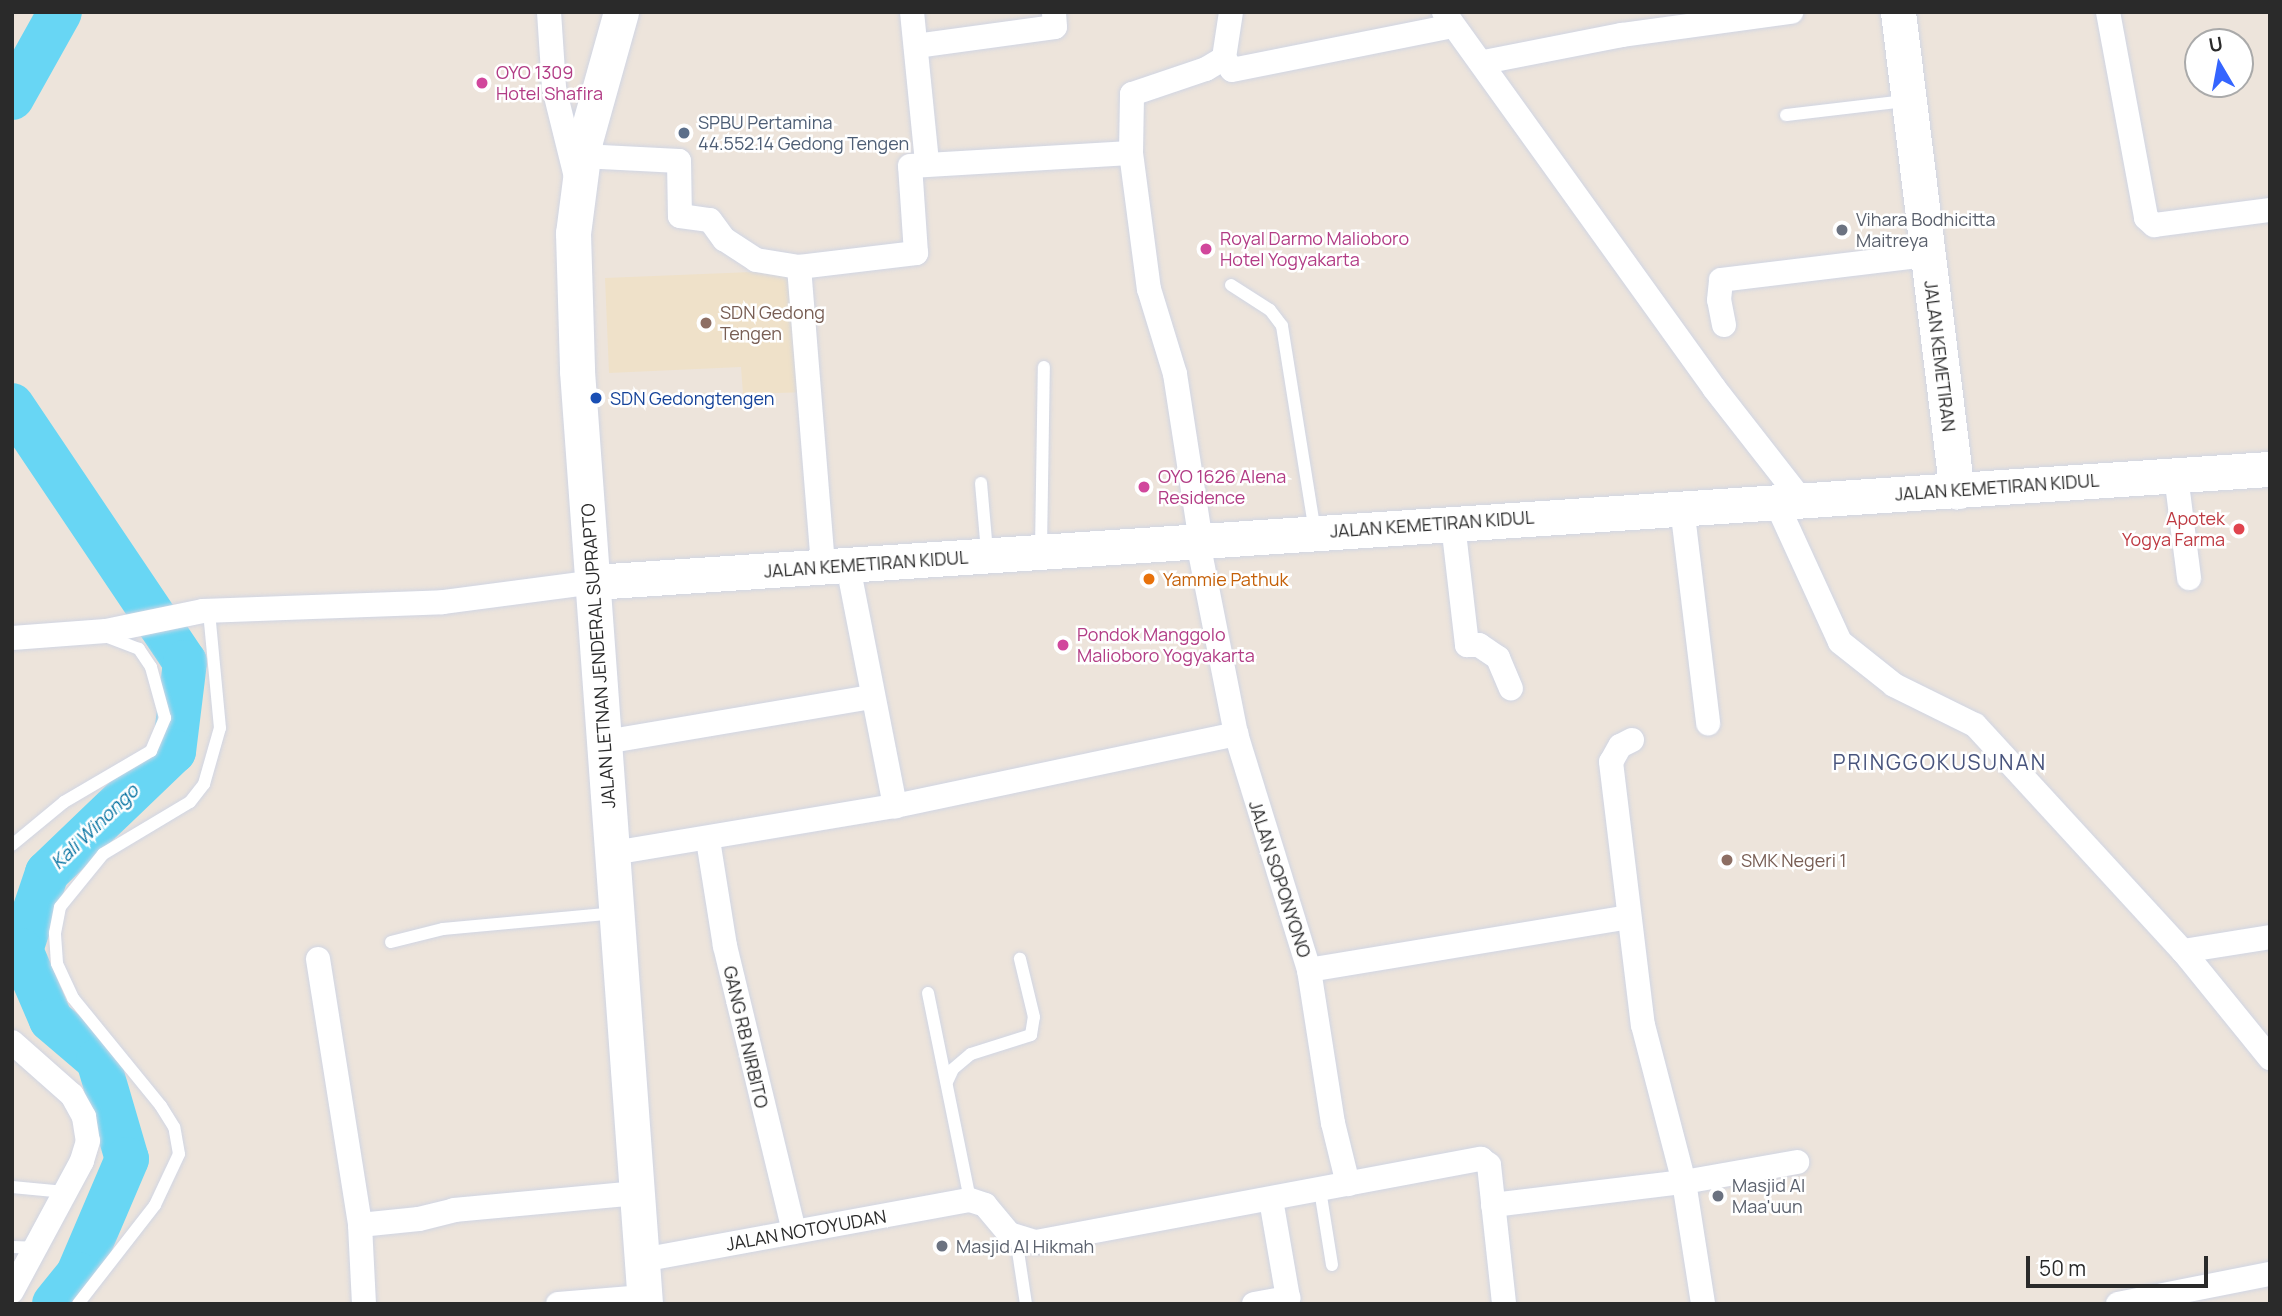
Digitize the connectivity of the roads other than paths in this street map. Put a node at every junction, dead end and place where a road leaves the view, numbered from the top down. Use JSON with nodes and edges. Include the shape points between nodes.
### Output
{"nodes":[{"id":1,"x":549,"y":12,"type":"edge"},
{"id":2,"x":621,"y":12,"type":"edge"},
{"id":3,"x":912,"y":12,"type":"edge"},
{"id":4,"x":1054,"y":12,"type":"edge"},
{"id":5,"x":1231,"y":12,"type":"edge"},
{"id":6,"x":1791,"y":12,"type":"edge"},
{"id":7,"x":2108,"y":12,"type":"edge"},
{"id":8,"x":1906,"y":13,"type":"edge"},
{"id":9,"x":1448,"y":19,"type":"edge"},
{"id":10,"x":916,"y":46,"type":"junction"},
{"id":11,"x":1224,"y":58,"type":"junction"},
{"id":12,"x":1484,"y":62,"type":"junction"},
{"id":13,"x":1909,"y":101,"type":"junction"},
{"id":14,"x":1786,"y":115,"type":"dead end"},
{"id":15,"x":926,"y":153,"type":"dead end"},
{"id":16,"x":1131,"y":153,"type":"junction"},
{"id":17,"x":579,"y":168,"type":"junction"},
{"id":18,"x":2270,"y":209,"type":"edge"},
{"id":19,"x":1928,"y":255,"type":"junction"},
{"id":20,"x":799,"y":267,"type":"junction"},
{"id":21,"x":1231,"y":285,"type":"dead end"},
{"id":22,"x":1724,"y":324,"type":"dead end"},
{"id":23,"x":1044,"y":367,"type":"dead end"},
{"id":24,"x":2270,"y":469,"type":"edge"},
{"id":25,"x":2176,"y":476,"type":"junction"},
{"id":26,"x":981,"y":483,"type":"dead end"},
{"id":27,"x":1957,"y":491,"type":"junction"},
{"id":28,"x":1788,"y":499,"type":"junction"},
{"id":29,"x":1682,"y":507,"type":"junction"},
{"id":30,"x":1453,"y":524,"type":"junction"},
{"id":31,"x":1315,"y":532,"type":"junction"},
{"id":32,"x":1199,"y":542,"type":"junction"},
{"id":33,"x":1041,"y":552,"type":"junction"},
{"id":34,"x":987,"y":556,"type":"junction"},
{"id":35,"x":835,"y":567,"type":"junction"},
{"id":36,"x":2189,"y":578,"type":"dead end"},
{"id":37,"x":594,"y":582,"type":"junction"},
{"id":38,"x":206,"y":611,"type":"junction"},
{"id":39,"x":90,"y":631,"type":"junction"},
{"id":40,"x":12,"y":638,"type":"edge"},
{"id":41,"x":1511,"y":688,"type":"dead end"},
{"id":42,"x":870,"y":697,"type":"junction"},
{"id":43,"x":1708,"y":723,"type":"dead end"},
{"id":44,"x":1236,"y":734,"type":"junction"},
{"id":45,"x":1632,"y":740,"type":"dead end"},
{"id":46,"x":605,"y":742,"type":"junction"},
{"id":47,"x":895,"y":806,"type":"junction"},
{"id":48,"x":708,"y":840,"type":"junction"},
{"id":49,"x":12,"y":845,"type":"edge"},
{"id":50,"x":613,"y":853,"type":"junction"},
{"id":51,"x":616,"y":913,"type":"junction"},
{"id":52,"x":1629,"y":917,"type":"junction"},
{"id":53,"x":2270,"y":937,"type":"edge"},
{"id":54,"x":391,"y":942,"type":"dead end"},
{"id":55,"x":2183,"y":951,"type":"junction"},
{"id":56,"x":318,"y":959,"type":"dead end"},
{"id":57,"x":1020,"y":959,"type":"dead end"},
{"id":58,"x":1309,"y":970,"type":"junction"},
{"id":59,"x":928,"y":993,"type":"dead end"},
{"id":60,"x":14,"y":1040,"type":"edge"},
{"id":61,"x":2270,"y":1058,"type":"edge"},
{"id":62,"x":947,"y":1082,"type":"junction"},
{"id":63,"x":1797,"y":1162,"type":"dead end"},
{"id":64,"x":1684,"y":1182,"type":"junction"},
{"id":65,"x":1348,"y":1184,"type":"junction"},
{"id":66,"x":12,"y":1187,"type":"edge"},
{"id":67,"x":1320,"y":1190,"type":"junction"},
{"id":68,"x":65,"y":1192,"type":"junction"},
{"id":69,"x":637,"y":1193,"type":"junction"},
{"id":70,"x":970,"y":1200,"type":"junction"},
{"id":71,"x":1271,"y":1200,"type":"junction"},
{"id":72,"x":1493,"y":1205,"type":"junction"},
{"id":73,"x":360,"y":1226,"type":"junction"},
{"id":74,"x":794,"y":1232,"type":"junction"},
{"id":75,"x":1016,"y":1238,"type":"junction"},
{"id":76,"x":24,"y":1248,"type":"edge"},
{"id":77,"x":642,"y":1260,"type":"junction"},
{"id":78,"x":1332,"y":1265,"type":"dead end"},
{"id":79,"x":2270,"y":1275,"type":"edge"},
{"id":80,"x":12,"y":1291,"type":"edge"},
{"id":81,"x":645,"y":1301,"type":"edge"},
{"id":82,"x":78,"y":1304,"type":"edge"},
{"id":83,"x":364,"y":1304,"type":"edge"},
{"id":84,"x":558,"y":1304,"type":"edge"},
{"id":85,"x":1026,"y":1304,"type":"edge"},
{"id":86,"x":1254,"y":1304,"type":"edge"},
{"id":87,"x":1504,"y":1304,"type":"edge"},
{"id":88,"x":1703,"y":1304,"type":"edge"},
{"id":89,"x":2118,"y":1304,"type":"edge"}],
"edges":[{"from":1,"to":17,"type":"street","via":[[554,88]]},
{"from":2,"to":17,"type":"street","name":"JALAN LETNAN JENDERAL SUPRAPTO"},
{"from":3,"to":10,"type":"street"},
{"from":4,"to":10,"type":"street","via":[[1055,27]]},
{"from":5,"to":11,"type":"street"},
{"from":6,"to":12,"type":"street"},
{"from":7,"to":18,"type":"street","via":[[2146,218],[2154,225]]},
{"from":8,"to":13,"type":"street","name":"JALAN KEMETIRAN"},
{"from":9,"to":11,"type":"street","via":[[1232,70]]},
{"from":9,"to":12,"type":"street"},
{"from":10,"to":15,"type":"street"},
{"from":11,"to":16,"type":"street","name":"JALAN SOPONYONO","via":[[1206,69],[1132,94]]},
{"from":12,"to":28,"type":"street"},
{"from":13,"to":14,"type":"lane"},
{"from":13,"to":19,"type":"street","name":"JALAN KEMETIRAN"},
{"from":16,"to":20,"type":"street","via":[[910,166],[916,253]]},
{"from":16,"to":32,"type":"street","name":"JALAN SOPONYONO","via":[[1149,289],[1175,374]]},
{"from":17,"to":20,"type":"street","via":[[676,160],[680,216],[710,220],[724,239],[754,259]]},
{"from":17,"to":37,"type":"street","name":"JALAN LETNAN JENDERAL SUPRAPTO","via":[[573,233],[577,371]]},
{"from":19,"to":22,"type":"street","via":[[1721,280]]},
{"from":19,"to":27,"type":"street","name":"JALAN KEMETIRAN"},
{"from":20,"to":35,"type":"street"},
{"from":21,"to":31,"type":"lane","via":[[1270,310],[1282,326]]},
{"from":23,"to":33,"type":"lane"},
{"from":24,"to":25,"type":"street","name":"JALAN KEMETIRAN KIDUL"},
{"from":25,"to":27,"type":"street","name":"JALAN KEMETIRAN KIDUL"},
{"from":25,"to":36,"type":"street"},
{"from":26,"to":34,"type":"lane"},
{"from":27,"to":28,"type":"street","name":"JALAN KEMETIRAN KIDUL"},
{"from":28,"to":29,"type":"street","name":"JALAN KEMETIRAN KIDUL"},
{"from":28,"to":55,"type":"street","via":[[1840,642],[1894,685],[1975,725]]},
{"from":29,"to":30,"type":"street","name":"JALAN KEMETIRAN KIDUL"},
{"from":29,"to":43,"type":"street"},
{"from":30,"to":31,"type":"street","name":"JALAN KEMETIRAN KIDUL"},
{"from":30,"to":41,"type":"street","via":[[1467,645],[1479,645],[1498,658]]},
{"from":31,"to":32,"type":"street","name":"JALAN KEMETIRAN KIDUL"},
{"from":32,"to":33,"type":"street","name":"JALAN KEMETIRAN KIDUL"},
{"from":32,"to":44,"type":"street","name":"JALAN SOPONYONO"},
{"from":33,"to":34,"type":"street","name":"JALAN KEMETIRAN KIDUL"},
{"from":34,"to":35,"type":"street","name":"JALAN KEMETIRAN KIDUL"},
{"from":35,"to":37,"type":"street","name":"JALAN KEMETIRAN KIDUL"},
{"from":35,"to":42,"type":"street"},
{"from":37,"to":38,"type":"street","via":[[443,602]]},
{"from":37,"to":46,"type":"street","name":"JALAN LETNAN JENDERAL SUPRAPTO"},
{"from":38,"to":39,"type":"street"},
{"from":38,"to":82,"type":"lane","via":[[220,728],[204,784],[190,802],[103,854],[74,884],[57,920],[57,963],[73,998],[161,1106],[174,1128],[179,1154],[155,1205]]},
{"from":39,"to":40,"type":"street"},
{"from":39,"to":49,"type":"lane","via":[[139,649],[151,667],[165,719],[151,751],[64,802]]},
{"from":42,"to":46,"type":"street"},
{"from":42,"to":47,"type":"street"},
{"from":44,"to":47,"type":"street"},
{"from":44,"to":58,"type":"street","name":"JALAN SOPONYONO"},
{"from":45,"to":52,"type":"street","via":[[1620,746],[1611,762]]},
{"from":46,"to":50,"type":"street","name":"JALAN LETNAN JENDERAL SUPRAPTO"},
{"from":47,"to":48,"type":"street"},
{"from":48,"to":50,"type":"street"},
{"from":48,"to":74,"type":"street","name":"GANG RB NIRBITO","via":[[725,946]]},
{"from":50,"to":51,"type":"street","name":"JALAN LETNAN JENDERAL SUPRAPTO"},
{"from":51,"to":54,"type":"lane","via":[[443,929]]},
{"from":51,"to":69,"type":"street","name":"JALAN LETNAN JENDERAL SUPRAPTO"},
{"from":52,"to":58,"type":"street"},
{"from":52,"to":64,"type":"street","via":[[1643,1025]]},
{"from":53,"to":55,"type":"street"},
{"from":55,"to":61,"type":"street"},
{"from":56,"to":73,"type":"street"},
{"from":57,"to":62,"type":"lane","via":[[1034,1017],[1031,1035],[971,1054],[953,1069]]},
{"from":58,"to":65,"type":"street","name":"JALAN SOPONYONO","via":[[1333,1123]]},
{"from":59,"to":62,"type":"lane"},
{"from":60,"to":68,"type":"street","via":[[72,1095],[85,1117],[86,1151]]},
{"from":62,"to":70,"type":"lane"},
{"from":63,"to":64,"type":"street"},
{"from":64,"to":72,"type":"street"},
{"from":64,"to":88,"type":"street"},
{"from":65,"to":67,"type":"street"},
{"from":65,"to":72,"type":"street","via":[[1484,1160]]},
{"from":66,"to":68,"type":"lane"},
{"from":67,"to":71,"type":"street"},
{"from":67,"to":78,"type":"lane"},
{"from":68,"to":76,"type":"street"},
{"from":69,"to":73,"type":"street","via":[[454,1210]]},
{"from":69,"to":77,"type":"street","name":"JALAN LETNAN JENDERAL SUPRAPTO"},
{"from":70,"to":74,"type":"street","name":"JALAN NOTOYUDAN"},
{"from":70,"to":75,"type":"street","via":[[985,1205]]},
{"from":71,"to":75,"type":"street","via":[[1036,1242]]},
{"from":71,"to":86,"type":"street","via":[[1288,1298]]},
{"from":72,"to":87,"type":"street"},
{"from":73,"to":83,"type":"street"},
{"from":74,"to":77,"type":"street","name":"JALAN NOTOYUDAN"},
{"from":75,"to":85,"type":"lane"},
{"from":76,"to":80,"type":"street"},
{"from":77,"to":81,"type":"street","name":"JALAN LETNAN JENDERAL SUPRAPTO"},
{"from":79,"to":89,"type":"street"},
{"from":81,"to":84,"type":"street"}]}
